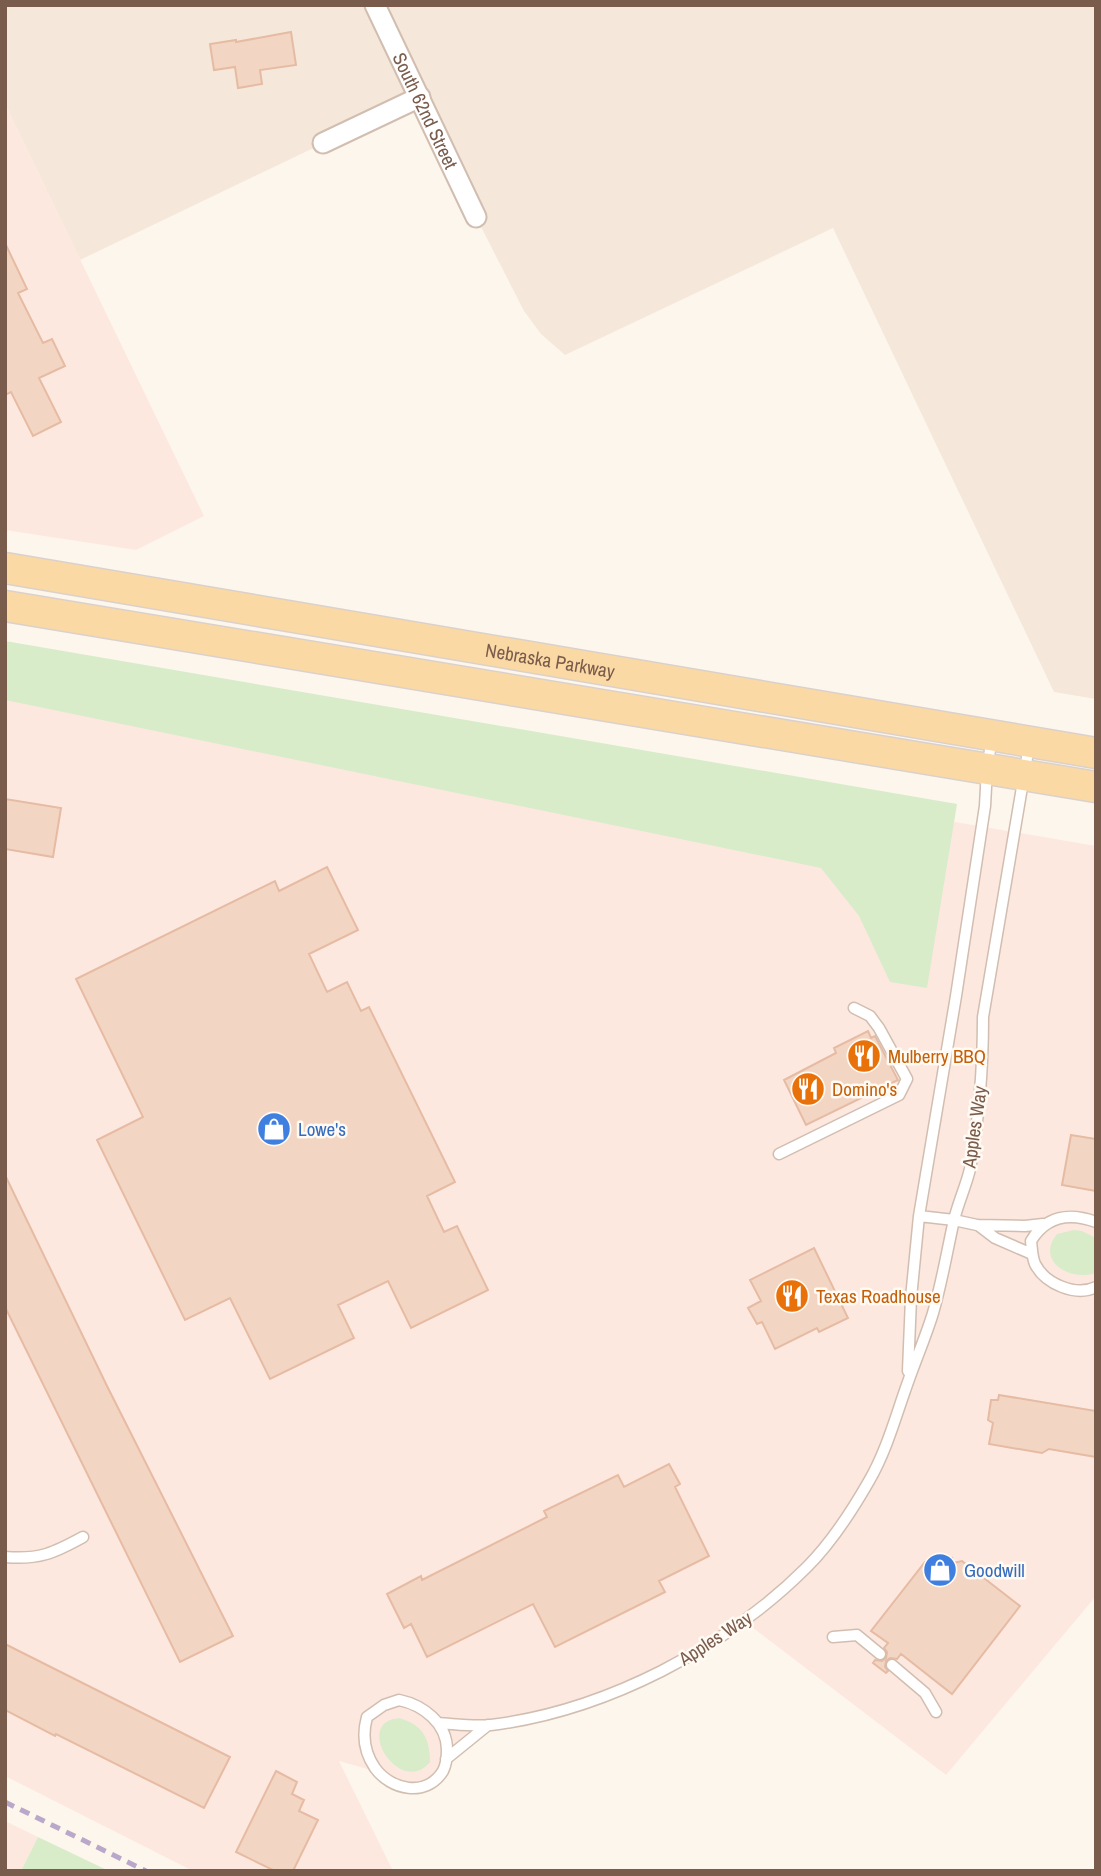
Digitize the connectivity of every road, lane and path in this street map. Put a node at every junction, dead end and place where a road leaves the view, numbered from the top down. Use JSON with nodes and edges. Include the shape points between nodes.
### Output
{"nodes":[{"id":1,"x":375,"y":5,"type":"edge"},
{"id":2,"x":420,"y":97,"type":"junction"},
{"id":3,"x":323,"y":143,"type":"dead end"},
{"id":4,"x":476,"y":217,"type":"dead end"},
{"id":5,"x":5,"y":568,"type":"edge"},
{"id":6,"x":5,"y":606,"type":"edge"},
{"id":7,"x":992,"y":736,"type":"junction"},
{"id":8,"x":1030,"y":742,"type":"junction"},
{"id":9,"x":1096,"y":753,"type":"edge"},
{"id":10,"x":987,"y":768,"type":"junction"},
{"id":11,"x":1025,"y":775,"type":"junction"},
{"id":12,"x":1096,"y":787,"type":"edge"},
{"id":13,"x":854,"y":1008,"type":"dead end"},
{"id":14,"x":779,"y":1154,"type":"dead end"},
{"id":15,"x":919,"y":1216,"type":"junction"},
{"id":16,"x":954,"y":1220,"type":"junction"},
{"id":17,"x":1096,"y":1222,"type":"edge"},
{"id":18,"x":1044,"y":1224,"type":"junction"},
{"id":19,"x":977,"y":1225,"type":"junction"},
{"id":20,"x":1032,"y":1254,"type":"junction"},
{"id":21,"x":1096,"y":1287,"type":"edge"},
{"id":22,"x":908,"y":1382,"type":"junction"},
{"id":23,"x":83,"y":1537,"type":"dead end"},
{"id":24,"x":5,"y":1557,"type":"edge"},
{"id":25,"x":833,"y":1637,"type":"dead end"},
{"id":26,"x":880,"y":1654,"type":"dead end"},
{"id":27,"x":892,"y":1665,"type":"dead end"},
{"id":28,"x":936,"y":1712,"type":"dead end"},
{"id":29,"x":438,"y":1723,"type":"junction"},
{"id":30,"x":488,"y":1725,"type":"junction"},
{"id":31,"x":446,"y":1759,"type":"junction"}],
"edges":[{"from":1,"to":2,"type":"street","name":"South 62nd Street"},
{"from":2,"to":3,"type":"street"},
{"from":2,"to":4,"type":"street","name":"South 62nd Street"},
{"from":5,"to":7,"type":"main road","name":"Nebraska Parkway"},
{"from":6,"to":10,"type":"main road","name":"Nebraska Parkway"},
{"from":7,"to":8,"type":"main road","name":"Nebraska Parkway"},
{"from":7,"to":10,"type":"lane","name":"Apples Way"},
{"from":8,"to":9,"type":"main road","name":"Nebraska Parkway"},
{"from":8,"to":11,"type":"lane","name":"Apples Way"},
{"from":10,"to":11,"type":"main road","name":"Nebraska Parkway"},
{"from":10,"to":15,"type":"lane","name":"Apples Way","via":[[985,806]]},
{"from":11,"to":12,"type":"main road","name":"Nebraska Parkway"},
{"from":11,"to":16,"type":"lane","name":"Apples Way","via":[[983,1017],[982,1076],[969,1173]]},
{"from":13,"to":14,"type":"lane","via":[[870,1016],[879,1028],[906,1079],[899,1095]]},
{"from":15,"to":16,"type":"lane"},
{"from":15,"to":22,"type":"lane","name":"Apples Way"},
{"from":16,"to":19,"type":"lane"},
{"from":16,"to":22,"type":"lane","name":"Apples Way","via":[[933,1313]]},
{"from":17,"to":18,"type":"lane","via":[[1068,1216]]},
{"from":18,"to":19,"type":"lane"},
{"from":18,"to":20,"type":"lane","via":[[1031,1241]]},
{"from":19,"to":20,"type":"lane"},
{"from":20,"to":21,"type":"lane","via":[[1040,1272],[1057,1284],[1078,1291]]},
{"from":22,"to":30,"type":"lane","name":"Apples Way","via":[[870,1480],[810,1564],[780,1592],[729,1632],[661,1671],[582,1704]]},
{"from":23,"to":24,"type":"lane","via":[[46,1555]]},
{"from":25,"to":26,"type":"lane","via":[[857,1635]]},
{"from":27,"to":28,"type":"lane","via":[[925,1693]]},
{"from":29,"to":30,"type":"lane","name":"Apples Way"},
{"from":29,"to":31,"type":"lane","via":[[447,1745]]},
{"from":29,"to":31,"type":"lane","via":[[413,1703],[399,1700],[384,1705],[367,1717],[366,1751],[386,1779],[407,1788],[425,1787],[435,1780]]},
{"from":30,"to":31,"type":"lane","name":"Apples Way"}]}
